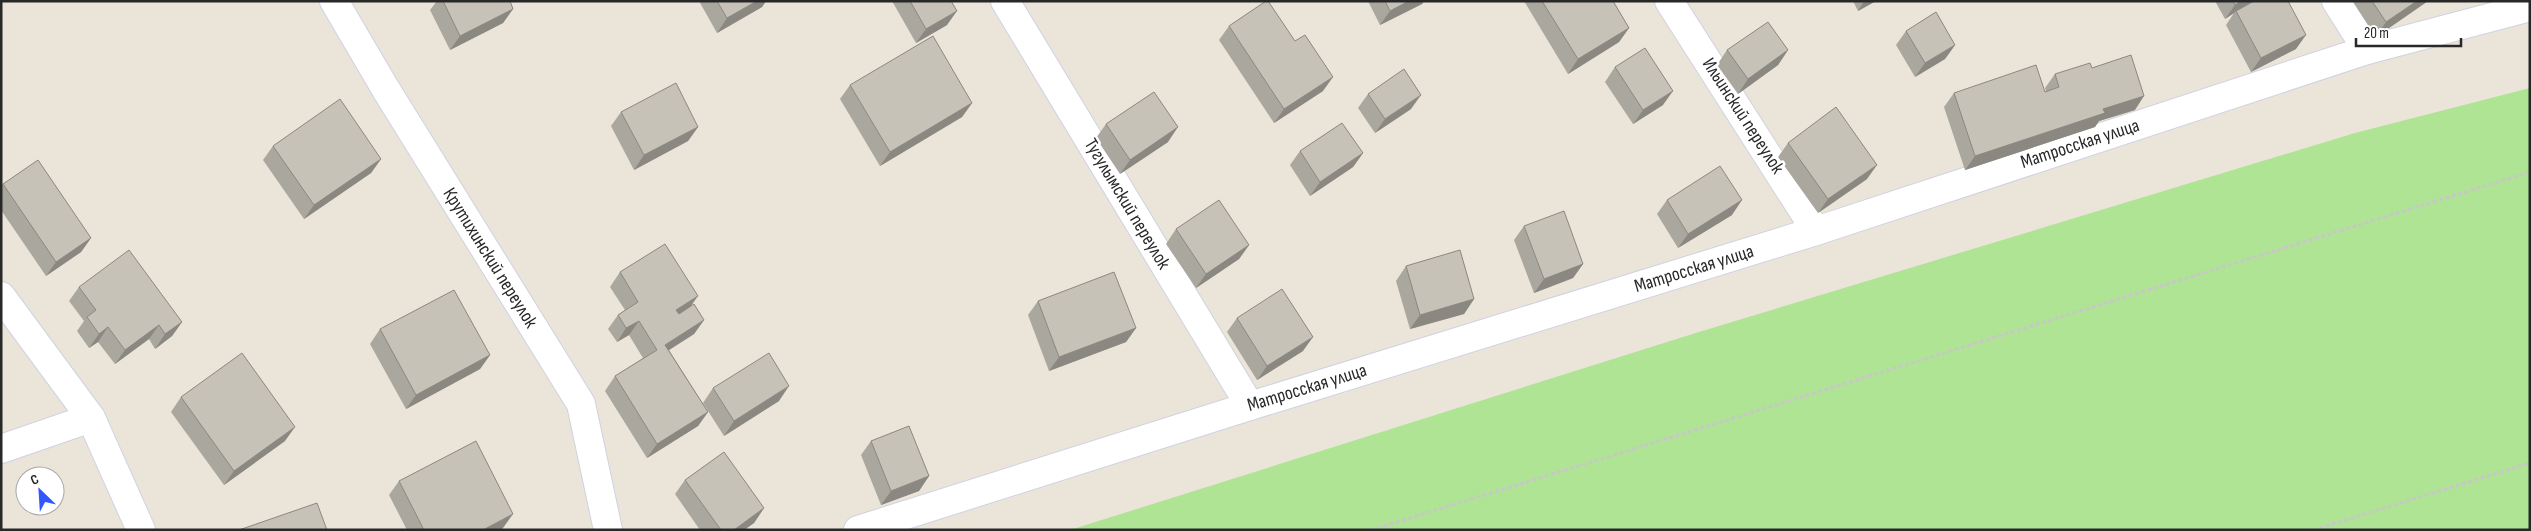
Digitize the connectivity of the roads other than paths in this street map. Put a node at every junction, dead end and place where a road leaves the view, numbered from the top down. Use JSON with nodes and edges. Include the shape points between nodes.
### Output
{"nodes":[{"id":1,"x":334,"y":1,"type":"edge"},
{"id":2,"x":1005,"y":1,"type":"edge"},
{"id":3,"x":1668,"y":1,"type":"edge"},
{"id":4,"x":2336,"y":1,"type":"edge"},
{"id":5,"x":2530,"y":7,"type":"edge"},
{"id":6,"x":2368,"y":50,"type":"junction"},
{"id":7,"x":1816,"y":231,"type":"junction"},
{"id":8,"x":1,"y":296,"type":"edge"},
{"id":9,"x":1250,"y":406,"type":"junction"},
{"id":10,"x":91,"y":418,"type":"junction"},
{"id":11,"x":1,"y":449,"type":"edge"},
{"id":12,"x":141,"y":530,"type":"edge"},
{"id":13,"x":608,"y":530,"type":"edge"},
{"id":14,"x":858,"y":530,"type":"edge"}],
"edges":[{"from":1,"to":13,"type":"street","name":"Крутихинский переулок","via":[[581,404]]},
{"from":2,"to":9,"type":"street","name":"Тугулымский переулок"},
{"from":3,"to":7,"type":"street","name":"Ильинский переулок"},
{"from":4,"to":6,"type":"street"},
{"from":5,"to":6,"type":"street","name":"Матросская улица"},
{"from":6,"to":7,"type":"street","name":"Матросская улица"},
{"from":7,"to":9,"type":"street","name":"Матросская улица"},
{"from":8,"to":10,"type":"street"},
{"from":9,"to":14,"type":"street","name":"Матросская улица"},
{"from":10,"to":11,"type":"street"},
{"from":10,"to":12,"type":"street"}]}
